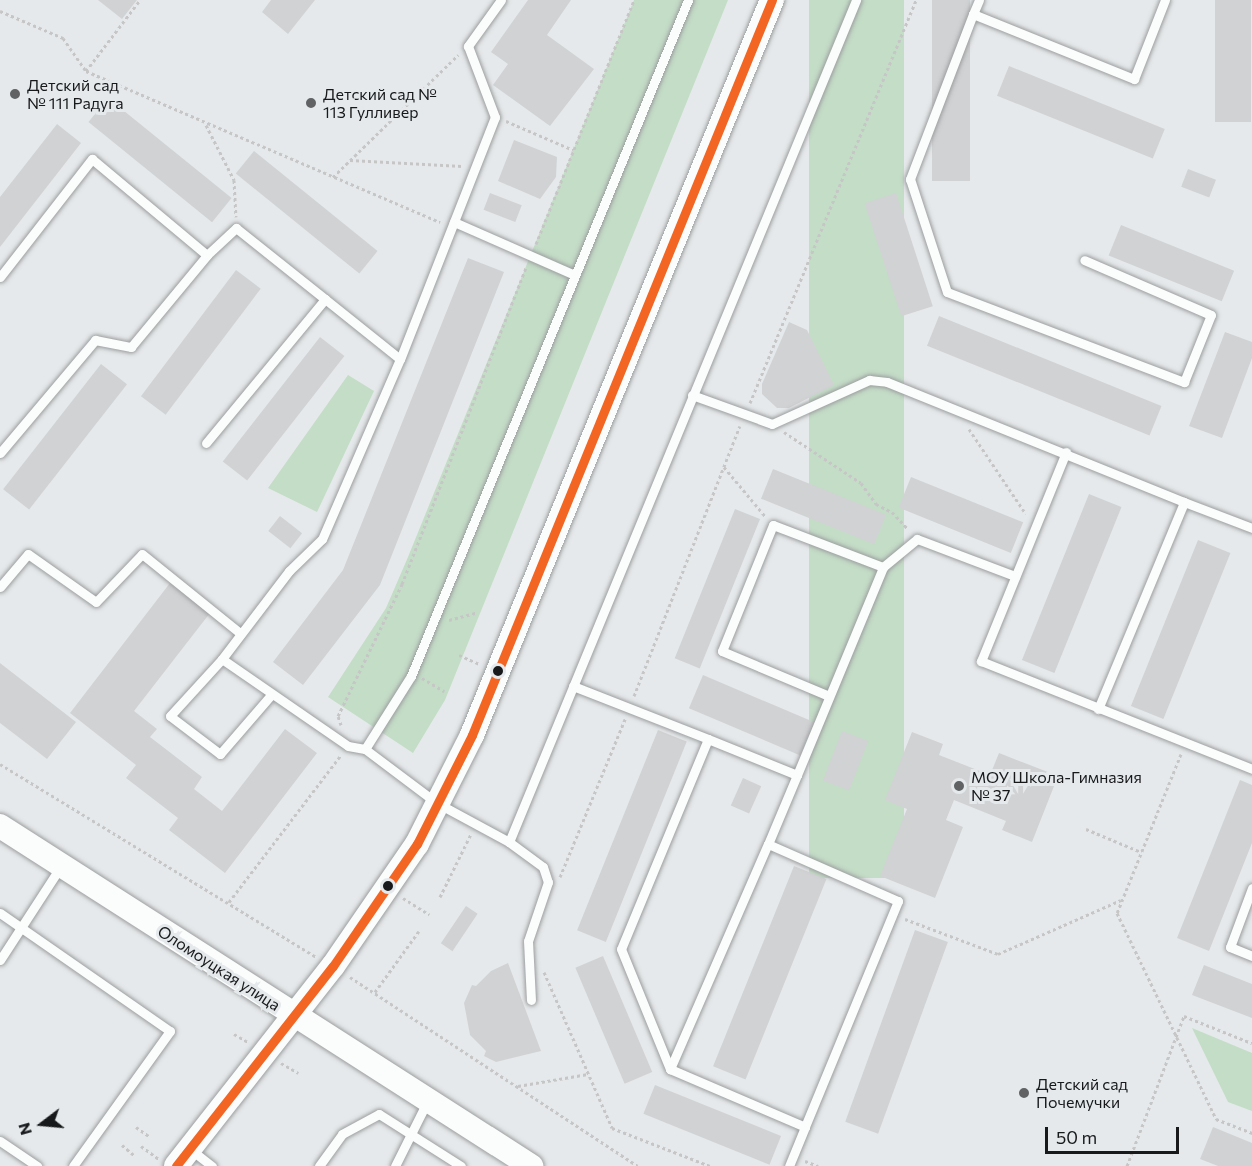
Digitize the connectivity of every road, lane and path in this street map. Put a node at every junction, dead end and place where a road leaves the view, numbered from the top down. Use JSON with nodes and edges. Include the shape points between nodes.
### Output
{"nodes":[{"id":1,"x":140,"y":0,"type":"edge"},
{"id":2,"x":501,"y":0,"type":"edge"},
{"id":3,"x":634,"y":0,"type":"edge"},
{"id":4,"x":688,"y":0,"type":"edge"},
{"id":5,"x":772,"y":0,"type":"edge"},
{"id":6,"x":856,"y":0,"type":"edge"},
{"id":7,"x":916,"y":0,"type":"edge"},
{"id":8,"x":979,"y":0,"type":"edge"},
{"id":9,"x":1165,"y":0,"type":"edge"},
{"id":10,"x":0,"y":11,"type":"edge"},
{"id":11,"x":973,"y":14,"type":"junction"},
{"id":12,"x":468,"y":46,"type":"junction"},
{"id":13,"x":86,"y":72,"type":"junction"},
{"id":14,"x":495,"y":117,"type":"junction"},
{"id":15,"x":206,"y":123,"type":"junction"},
{"id":16,"x":573,"y":150,"type":"junction"},
{"id":17,"x":350,"y":160,"type":"junction"},
{"id":18,"x":476,"y":166,"type":"junction"},
{"id":19,"x":333,"y":177,"type":"junction"},
{"id":20,"x":453,"y":225,"type":"junction"},
{"id":21,"x":236,"y":228,"type":"junction"},
{"id":22,"x":207,"y":255,"type":"junction"},
{"id":23,"x":531,"y":257,"type":"junction"},
{"id":24,"x":1084,"y":260,"type":"dead end"},
{"id":25,"x":575,"y":275,"type":"junction"},
{"id":26,"x":0,"y":277,"type":"edge"},
{"id":27,"x":325,"y":299,"type":"junction"},
{"id":28,"x":400,"y":359,"type":"junction"},
{"id":29,"x":692,"y":395,"type":"junction"},
{"id":30,"x":955,"y":408,"type":"junction"},
{"id":31,"x":745,"y":415,"type":"junction"},
{"id":32,"x":772,"y":424,"type":"junction"},
{"id":33,"x":206,"y":443,"type":"dead end"},
{"id":34,"x":1065,"y":452,"type":"junction"},
{"id":35,"x":0,"y":453,"type":"edge"},
{"id":36,"x":724,"y":467,"type":"junction"},
{"id":37,"x":1184,"y":502,"type":"junction"},
{"id":38,"x":773,"y":525,"type":"junction"},
{"id":39,"x":1034,"y":525,"type":"junction"},
{"id":40,"x":1252,"y":528,"type":"edge"},
{"id":41,"x":917,"y":539,"type":"junction"},
{"id":42,"x":883,"y":567,"type":"junction"},
{"id":43,"x":1015,"y":576,"type":"junction"},
{"id":44,"x":0,"y":587,"type":"edge"},
{"id":45,"x":476,"y":613,"type":"dead end"},
{"id":46,"x":432,"y":625,"type":"junction"},
{"id":47,"x":241,"y":634,"type":"junction"},
{"id":48,"x":222,"y":658,"type":"junction"},
{"id":49,"x":412,"y":672,"type":"junction"},
{"id":50,"x":573,"y":686,"type":"junction"},
{"id":51,"x":444,"y":691,"type":"dead end"},
{"id":52,"x":270,"y":696,"type":"junction"},
{"id":53,"x":829,"y":696,"type":"junction"},
{"id":54,"x":629,"y":708,"type":"junction"},
{"id":55,"x":1098,"y":709,"type":"junction"},
{"id":56,"x":708,"y":739,"type":"junction"},
{"id":57,"x":1185,"y":744,"type":"junction"},
{"id":58,"x":348,"y":746,"type":"junction"},
{"id":59,"x":365,"y":749,"type":"junction"},
{"id":60,"x":0,"y":764,"type":"edge"},
{"id":61,"x":1252,"y":769,"type":"edge"},
{"id":62,"x":797,"y":775,"type":"junction"},
{"id":63,"x":437,"y":803,"type":"junction"},
{"id":64,"x":476,"y":824,"type":"junction"},
{"id":65,"x":0,"y":826,"type":"edge"},
{"id":66,"x":1086,"y":830,"type":"dead end"},
{"id":67,"x":509,"y":842,"type":"junction"},
{"id":68,"x":768,"y":844,"type":"junction"},
{"id":69,"x":1141,"y":852,"type":"junction"},
{"id":70,"x":61,"y":866,"type":"junction"},
{"id":71,"x":559,"y":881,"type":"dead end"},
{"id":72,"x":388,"y":888,"type":"junction"},
{"id":73,"x":1252,"y":888,"type":"edge"},
{"id":74,"x":440,"y":897,"type":"dead end"},
{"id":75,"x":1122,"y":900,"type":"junction"},
{"id":76,"x":229,"y":902,"type":"junction"},
{"id":77,"x":0,"y":913,"type":"edge"},
{"id":78,"x":429,"y":914,"type":"dead end"},
{"id":79,"x":892,"y":914,"type":"junction"},
{"id":80,"x":21,"y":927,"type":"junction"},
{"id":81,"x":419,"y":931,"type":"dead end"},
{"id":82,"x":1252,"y":956,"type":"edge"},
{"id":83,"x":0,"y":960,"type":"edge"},
{"id":84,"x":333,"y":966,"type":"junction"},
{"id":85,"x":542,"y":967,"type":"dead end"},
{"id":86,"x":375,"y":992,"type":"junction"},
{"id":87,"x":531,"y":1000,"type":"dead end"},
{"id":88,"x":292,"y":1016,"type":"junction"},
{"id":89,"x":1177,"y":1038,"type":"junction"},
{"id":90,"x":1252,"y":1043,"type":"edge"},
{"id":91,"x":287,"y":1067,"type":"dead end"},
{"id":92,"x":670,"y":1069,"type":"junction"},
{"id":93,"x":298,"y":1073,"type":"dead end"},
{"id":94,"x":588,"y":1074,"type":"junction"},
{"id":95,"x":516,"y":1087,"type":"junction"},
{"id":96,"x":428,"y":1100,"type":"junction"},
{"id":97,"x":136,"y":1127,"type":"dead end"},
{"id":98,"x":805,"y":1127,"type":"junction"},
{"id":99,"x":409,"y":1133,"type":"junction"},
{"id":100,"x":1252,"y":1133,"type":"edge"},
{"id":101,"x":149,"y":1136,"type":"dead end"},
{"id":102,"x":0,"y":1141,"type":"edge"},
{"id":103,"x":122,"y":1146,"type":"dead end"},
{"id":104,"x":141,"y":1146,"type":"dead end"},
{"id":105,"x":134,"y":1155,"type":"dead end"},
{"id":106,"x":183,"y":1158,"type":"edge"},
{"id":107,"x":37,"y":1166,"type":"edge"},
{"id":108,"x":73,"y":1166,"type":"edge"},
{"id":109,"x":168,"y":1166,"type":"edge"},
{"id":110,"x":212,"y":1166,"type":"edge"},
{"id":111,"x":319,"y":1166,"type":"edge"},
{"id":112,"x":395,"y":1166,"type":"edge"},
{"id":113,"x":461,"y":1166,"type":"edge"},
{"id":114,"x":531,"y":1166,"type":"edge"},
{"id":115,"x":638,"y":1166,"type":"edge"},
{"id":116,"x":710,"y":1166,"type":"edge"},
{"id":117,"x":789,"y":1166,"type":"edge"},
{"id":118,"x":1127,"y":1166,"type":"edge"}],
"edges":[{"from":1,"to":13,"type":"path"},
{"from":2,"to":12,"type":"lane"},
{"from":3,"to":16,"type":"path"},
{"from":4,"to":25,"type":"lane"},
{"from":5,"to":63,"type":"street","via":[[498,673]]},
{"from":6,"to":29,"type":"lane"},
{"from":7,"to":31,"type":"path"},
{"from":8,"to":11,"type":"lane"},
{"from":9,"to":11,"type":"lane","via":[[1134,79]]},
{"from":10,"to":13,"type":"path","via":[[63,38]]},
{"from":11,"to":24,"type":"lane","via":[[910,179],[947,292],[1184,382],[1211,315]]},
{"from":12,"to":14,"type":"lane"},
{"from":12,"to":17,"type":"path"},
{"from":13,"to":15,"type":"path"},
{"from":14,"to":16,"type":"path"},
{"from":14,"to":18,"type":"lane"},
{"from":15,"to":19,"type":"path"},
{"from":15,"to":21,"type":"path","via":[[234,180]]},
{"from":16,"to":23,"type":"path"},
{"from":17,"to":18,"type":"path"},
{"from":17,"to":19,"type":"path"},
{"from":18,"to":20,"type":"lane"},
{"from":19,"to":20,"type":"path"},
{"from":20,"to":23,"type":"lane"},
{"from":20,"to":28,"type":"lane"},
{"from":21,"to":22,"type":"lane"},
{"from":21,"to":27,"type":"lane"},
{"from":22,"to":26,"type":"lane","via":[[92,159]]},
{"from":22,"to":35,"type":"lane","via":[[131,347],[95,340]]},
{"from":23,"to":25,"type":"lane"},
{"from":23,"to":58,"type":"path","via":[[402,584],[338,716]]},
{"from":25,"to":46,"type":"lane"},
{"from":27,"to":28,"type":"lane"},
{"from":27,"to":33,"type":"lane"},
{"from":28,"to":47,"type":"lane","via":[[322,539],[289,571]]},
{"from":29,"to":31,"type":"lane"},
{"from":29,"to":50,"type":"lane"},
{"from":30,"to":32,"type":"lane","via":[[887,382],[869,380]]},
{"from":30,"to":34,"type":"lane"},
{"from":30,"to":39,"type":"path"},
{"from":31,"to":32,"type":"lane"},
{"from":31,"to":36,"type":"path"},
{"from":32,"to":41,"type":"path","via":[[861,483],[876,504],[892,512]]},
{"from":34,"to":37,"type":"lane"},
{"from":34,"to":39,"type":"lane"},
{"from":36,"to":38,"type":"path"},
{"from":36,"to":54,"type":"path"},
{"from":37,"to":40,"type":"lane"},
{"from":37,"to":55,"type":"lane"},
{"from":38,"to":42,"type":"lane"},
{"from":38,"to":53,"type":"lane","via":[[722,651]]},
{"from":39,"to":43,"type":"lane"},
{"from":41,"to":42,"type":"lane"},
{"from":41,"to":43,"type":"lane"},
{"from":42,"to":53,"type":"lane"},
{"from":43,"to":55,"type":"lane","via":[[981,661]]},
{"from":44,"to":47,"type":"lane","via":[[28,554],[96,603],[142,554]]},
{"from":45,"to":46,"type":"path"},
{"from":46,"to":49,"type":"lane"},
{"from":47,"to":48,"type":"lane"},
{"from":48,"to":52,"type":"lane"},
{"from":48,"to":52,"type":"lane","via":[[170,716],[220,754]]},
{"from":49,"to":51,"type":"path"},
{"from":49,"to":59,"type":"lane"},
{"from":50,"to":54,"type":"lane"},
{"from":50,"to":67,"type":"lane"},
{"from":52,"to":58,"type":"lane"},
{"from":53,"to":62,"type":"lane"},
{"from":54,"to":56,"type":"lane"},
{"from":54,"to":71,"type":"path"},
{"from":55,"to":57,"type":"lane"},
{"from":56,"to":62,"type":"lane"},
{"from":56,"to":92,"type":"lane","via":[[621,949]]},
{"from":57,"to":61,"type":"lane"},
{"from":57,"to":69,"type":"path"},
{"from":58,"to":59,"type":"lane"},
{"from":58,"to":76,"type":"path"},
{"from":59,"to":63,"type":"lane"},
{"from":60,"to":76,"type":"path"},
{"from":62,"to":68,"type":"lane"},
{"from":63,"to":64,"type":"lane"},
{"from":63,"to":72,"type":"street","via":[[417,844]]},
{"from":64,"to":67,"type":"lane"},
{"from":64,"to":74,"type":"path"},
{"from":65,"to":70,"type":"street","name":"Оломоуцкая улица"},
{"from":66,"to":69,"type":"path"},
{"from":67,"to":87,"type":"lane","via":[[543,867],[548,882],[528,941]]},
{"from":68,"to":79,"type":"lane","via":[[898,901]]},
{"from":68,"to":92,"type":"lane"},
{"from":69,"to":75,"type":"path"},
{"from":70,"to":80,"type":"lane"},
{"from":70,"to":88,"type":"street","name":"Оломоуцкая улица"},
{"from":72,"to":78,"type":"path"},
{"from":72,"to":84,"type":"street"},
{"from":73,"to":82,"type":"lane","via":[[1230,948]]},
{"from":75,"to":79,"type":"path","via":[[998,954]]},
{"from":75,"to":89,"type":"path","via":[[1117,913]]},
{"from":76,"to":84,"type":"path","via":[[275,934]]},
{"from":77,"to":80,"type":"lane"},
{"from":79,"to":98,"type":"lane"},
{"from":80,"to":83,"type":"lane"},
{"from":80,"to":108,"type":"lane","via":[[170,1031]]},
{"from":81,"to":86,"type":"path"},
{"from":84,"to":86,"type":"path"},
{"from":84,"to":88,"type":"street"},
{"from":85,"to":94,"type":"path"},
{"from":86,"to":95,"type":"path"},
{"from":88,"to":96,"type":"street","name":"Оломоуцкая улица"},
{"from":88,"to":106,"type":"street"},
{"from":89,"to":90,"type":"path","via":[[1184,1016]]},
{"from":89,"to":100,"type":"path","via":[[1216,1119]]},
{"from":89,"to":118,"type":"path"},
{"from":91,"to":93,"type":"path"},
{"from":92,"to":98,"type":"lane"},
{"from":94,"to":95,"type":"path"},
{"from":94,"to":116,"type":"path","via":[[612,1128]]},
{"from":95,"to":115,"type":"path"},
{"from":96,"to":99,"type":"lane"},
{"from":96,"to":114,"type":"street","name":"Оломоуцкая улица"},
{"from":97,"to":101,"type":"path"},
{"from":98,"to":117,"type":"lane"},
{"from":99,"to":111,"type":"lane","via":[[379,1114],[342,1134]]},
{"from":99,"to":112,"type":"lane"},
{"from":99,"to":113,"type":"lane"},
{"from":102,"to":107,"type":"lane"},
{"from":103,"to":105,"type":"path"},
{"from":104,"to":109,"type":"path"},
{"from":106,"to":110,"type":"lane"}]}
